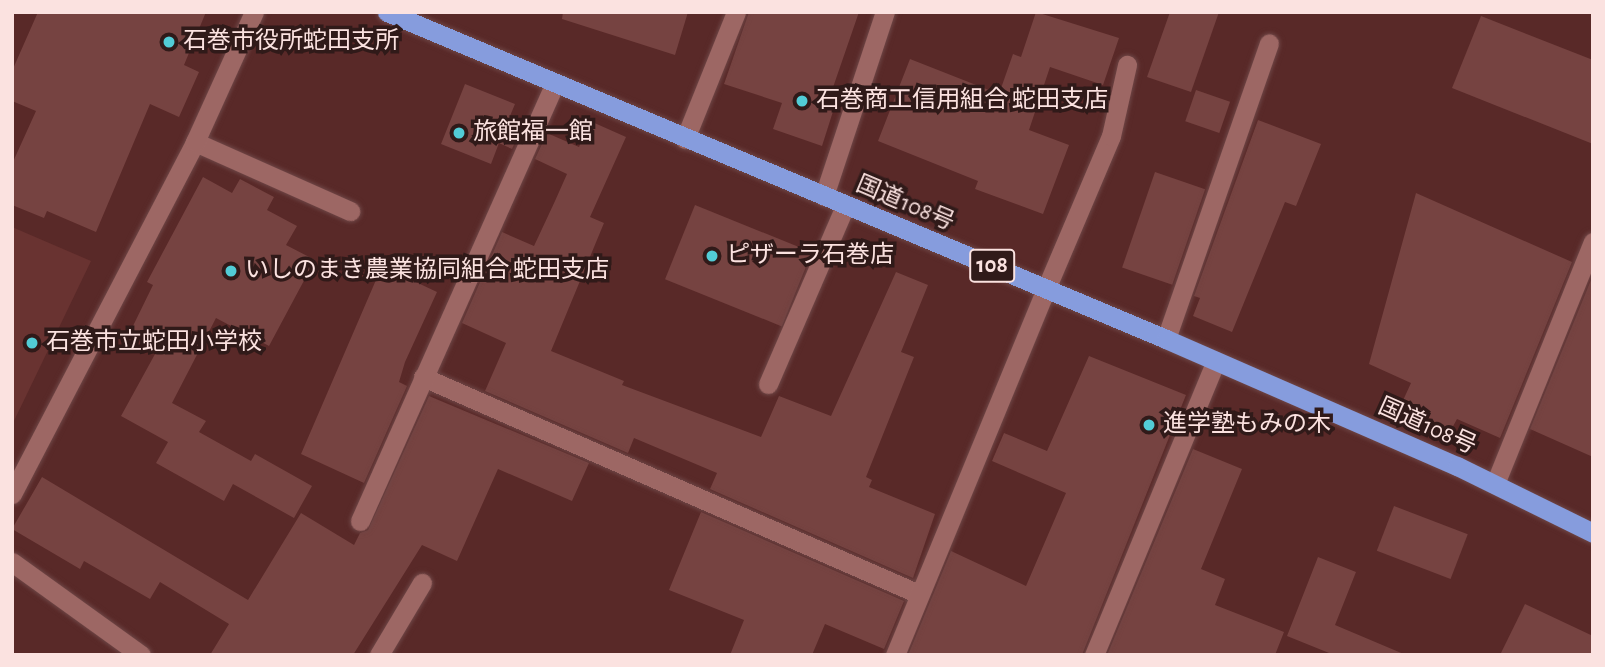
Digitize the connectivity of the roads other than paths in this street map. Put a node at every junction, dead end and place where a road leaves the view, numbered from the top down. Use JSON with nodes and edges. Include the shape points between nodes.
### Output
{"nodes":[{"id":1,"x":254,"y":12,"type":"edge"},
{"id":2,"x":387,"y":12,"type":"edge"},
{"id":3,"x":736,"y":12,"type":"edge"},
{"id":4,"x":885,"y":12,"type":"edge"},
{"id":5,"x":1269,"y":43,"type":"dead end"},
{"id":6,"x":1127,"y":65,"type":"dead end"},
{"id":7,"x":555,"y":84,"type":"junction"},
{"id":8,"x":685,"y":139,"type":"junction"},
{"id":9,"x":195,"y":142,"type":"junction"},
{"id":10,"x":824,"y":196,"type":"junction"},
{"id":11,"x":845,"y":206,"type":"junction"},
{"id":12,"x":350,"y":211,"type":"dead end"},
{"id":13,"x":1593,"y":242,"type":"edge"},
{"id":14,"x":1046,"y":289,"type":"junction"},
{"id":15,"x":1166,"y":339,"type":"junction"},
{"id":16,"x":1216,"y":361,"type":"junction"},
{"id":17,"x":423,"y":377,"type":"junction"},
{"id":18,"x":768,"y":384,"type":"dead end"},
{"id":19,"x":1495,"y":484,"type":"junction"},
{"id":20,"x":12,"y":494,"type":"edge"},
{"id":21,"x":360,"y":521,"type":"dead end"},
{"id":22,"x":1593,"y":533,"type":"edge"},
{"id":23,"x":12,"y":562,"type":"edge"},
{"id":24,"x":422,"y":583,"type":"dead end"},
{"id":25,"x":919,"y":594,"type":"junction"},
{"id":26,"x":141,"y":655,"type":"edge"},
{"id":27,"x":379,"y":655,"type":"edge"},
{"id":28,"x":895,"y":655,"type":"edge"},
{"id":29,"x":1094,"y":655,"type":"edge"}],
"edges":[{"from":1,"to":9,"type":"street"},
{"from":2,"to":7,"type":"highway","name":"国道108号","number":"108"},
{"from":3,"to":8,"type":"street"},
{"from":4,"to":10,"type":"street"},
{"from":5,"to":15,"type":"street"},
{"from":6,"to":14,"type":"street","via":[[1111,136]]},
{"from":7,"to":8,"type":"highway","name":"国道108号","number":"108"},
{"from":7,"to":17,"type":"street"},
{"from":8,"to":10,"type":"highway","name":"国道108号","number":"108"},
{"from":9,"to":12,"type":"street"},
{"from":9,"to":20,"type":"street"},
{"from":10,"to":11,"type":"highway","name":"国道108号","number":"108"},
{"from":11,"to":14,"type":"highway","name":"国道108号","number":"108"},
{"from":11,"to":18,"type":"street"},
{"from":13,"to":19,"type":"street"},
{"from":14,"to":15,"type":"highway","name":"国道108号","number":"108"},
{"from":14,"to":25,"type":"street"},
{"from":15,"to":16,"type":"highway","name":"国道108号","number":"108"},
{"from":16,"to":19,"type":"highway","name":"国道108号","number":"108"},
{"from":16,"to":29,"type":"street"},
{"from":17,"to":21,"type":"street"},
{"from":17,"to":25,"type":"street"},
{"from":19,"to":22,"type":"highway","name":"国道108号","number":"108"},
{"from":23,"to":26,"type":"street"},
{"from":24,"to":27,"type":"street"},
{"from":25,"to":28,"type":"street"}]}
